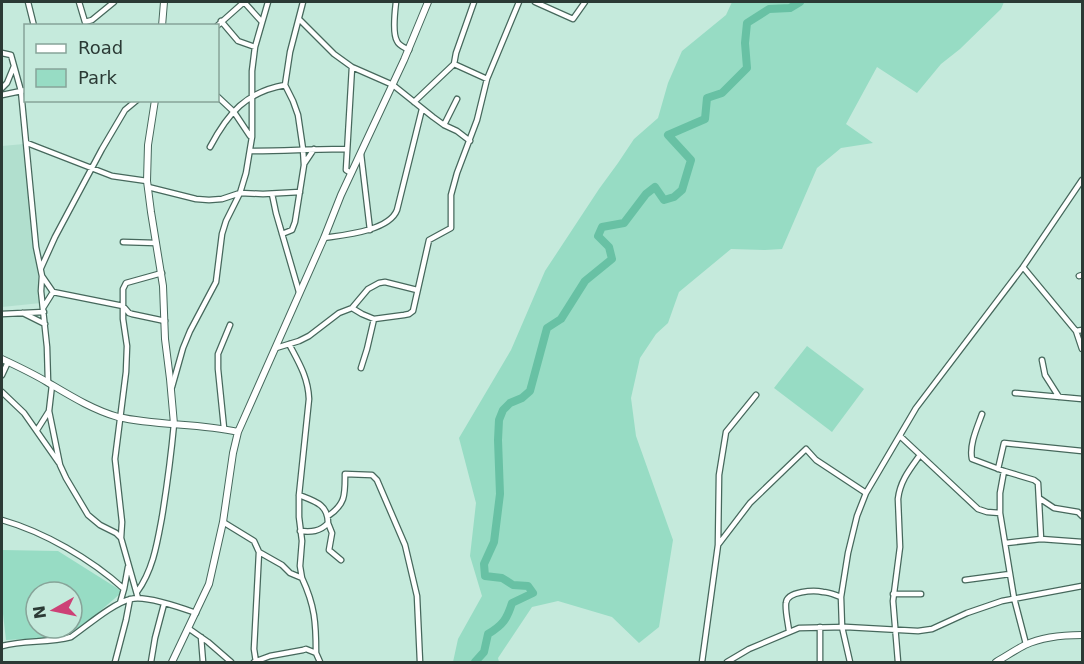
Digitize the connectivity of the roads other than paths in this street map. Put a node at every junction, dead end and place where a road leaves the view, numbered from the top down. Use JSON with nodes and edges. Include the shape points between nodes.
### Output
{"nodes":[{"id":1,"x":28,"y":2,"type":"edge"},
{"id":2,"x":79,"y":2,"type":"edge"},
{"id":3,"x":114,"y":2,"type":"edge"},
{"id":4,"x":164,"y":2,"type":"edge"},
{"id":5,"x":268,"y":2,"type":"edge"},
{"id":6,"x":303,"y":2,"type":"edge"},
{"id":7,"x":396,"y":2,"type":"edge"},
{"id":8,"x":428,"y":2,"type":"edge"},
{"id":9,"x":474,"y":2,"type":"edge"},
{"id":10,"x":519,"y":2,"type":"edge"},
{"id":11,"x":535,"y":2,"type":"edge"},
{"id":12,"x":585,"y":2,"type":"edge"},
{"id":13,"x":299,"y":19,"type":"junction"},
{"id":14,"x":262,"y":22,"type":"junction"},
{"id":15,"x":219,"y":23,"type":"edge"},
{"id":16,"x":34,"y":24,"type":"edge"},
{"id":17,"x":162,"y":24,"type":"edge"},
{"id":18,"x":255,"y":47,"type":"junction"},
{"id":19,"x":409,"y":50,"type":"junction"},
{"id":20,"x":2,"y":53,"type":"edge"},
{"id":21,"x":454,"y":64,"type":"junction"},
{"id":22,"x":14,"y":66,"type":"junction"},
{"id":23,"x":352,"y":67,"type":"junction"},
{"id":24,"x":487,"y":79,"type":"junction"},
{"id":25,"x":285,"y":85,"type":"junction"},
{"id":26,"x":393,"y":85,"type":"junction"},
{"id":27,"x":2,"y":88,"type":"edge"},
{"id":28,"x":23,"y":91,"type":"edge"},
{"id":29,"x":2,"y":95,"type":"edge"},
{"id":30,"x":252,"y":95,"type":"junction"},
{"id":31,"x":219,"y":98,"type":"edge"},
{"id":32,"x":457,"y":99,"type":"dead end"},
{"id":33,"x":135,"y":102,"type":"edge"},
{"id":34,"x":154,"y":102,"type":"edge"},
{"id":35,"x":414,"y":102,"type":"junction"},
{"id":36,"x":422,"y":109,"type":"junction"},
{"id":37,"x":234,"y":112,"type":"junction"},
{"id":38,"x":444,"y":125,"type":"junction"},
{"id":39,"x":252,"y":137,"type":"junction"},
{"id":40,"x":470,"y":141,"type":"junction"},
{"id":41,"x":27,"y":143,"type":"junction"},
{"id":42,"x":210,"y":147,"type":"dead end"},
{"id":43,"x":303,"y":149,"type":"junction"},
{"id":44,"x":314,"y":149,"type":"junction"},
{"id":45,"x":347,"y":149,"type":"junction"},
{"id":46,"x":250,"y":151,"type":"junction"},
{"id":47,"x":361,"y":154,"type":"junction"},
{"id":48,"x":304,"y":165,"type":"junction"},
{"id":49,"x":92,"y":168,"type":"junction"},
{"id":50,"x":351,"y":173,"type":"junction"},
{"id":51,"x":1083,"y":180,"type":"edge"},
{"id":52,"x":148,"y":184,"type":"junction"},
{"id":53,"x":1077,"y":189,"type":"junction"},
{"id":54,"x":300,"y":192,"type":"junction"},
{"id":55,"x":240,"y":193,"type":"junction"},
{"id":56,"x":272,"y":194,"type":"junction"},
{"id":57,"x":1083,"y":194,"type":"edge"},
{"id":58,"x":370,"y":230,"type":"junction"},
{"id":59,"x":282,"y":234,"type":"junction"},
{"id":60,"x":324,"y":238,"type":"junction"},
{"id":61,"x":123,"y":242,"type":"dead end"},
{"id":62,"x":156,"y":243,"type":"junction"},
{"id":63,"x":1023,"y":267,"type":"junction"},
{"id":64,"x":41,"y":268,"type":"junction"},
{"id":65,"x":162,"y":273,"type":"junction"},
{"id":66,"x":42,"y":276,"type":"junction"},
{"id":67,"x":417,"y":290,"type":"junction"},
{"id":68,"x":53,"y":292,"type":"junction"},
{"id":69,"x":299,"y":293,"type":"junction"},
{"id":70,"x":123,"y":306,"type":"junction"},
{"id":71,"x":352,"y":308,"type":"junction"},
{"id":72,"x":44,"y":310,"type":"junction"},
{"id":73,"x":20,"y":312,"type":"junction"},
{"id":74,"x":2,"y":314,"type":"edge"},
{"id":75,"x":374,"y":319,"type":"junction"},
{"id":76,"x":165,"y":321,"type":"junction"},
{"id":77,"x":45,"y":324,"type":"junction"},
{"id":78,"x":230,"y":325,"type":"dead end"},
{"id":79,"x":1076,"y":330,"type":"junction"},
{"id":80,"x":1083,"y":330,"type":"edge"},
{"id":81,"x":289,"y":344,"type":"junction"},
{"id":82,"x":276,"y":348,"type":"junction"},
{"id":83,"x":1083,"y":349,"type":"edge"},
{"id":84,"x":5,"y":360,"type":"edge"},
{"id":85,"x":1042,"y":360,"type":"dead end"},
{"id":86,"x":361,"y":368,"type":"dead end"},
{"id":87,"x":2,"y":375,"type":"edge"},
{"id":88,"x":50,"y":384,"type":"junction"},
{"id":89,"x":2,"y":392,"type":"edge"},
{"id":90,"x":171,"y":392,"type":"junction"},
{"id":91,"x":1015,"y":393,"type":"dead end"},
{"id":92,"x":756,"y":395,"type":"dead end"},
{"id":93,"x":1059,"y":397,"type":"junction"},
{"id":94,"x":1083,"y":399,"type":"edge"},
{"id":95,"x":49,"y":411,"type":"junction"},
{"id":96,"x":982,"y":414,"type":"dead end"},
{"id":97,"x":119,"y":417,"type":"junction"},
{"id":98,"x":174,"y":424,"type":"junction"},
{"id":99,"x":224,"y":428,"type":"junction"},
{"id":100,"x":37,"y":430,"type":"junction"},
{"id":101,"x":238,"y":432,"type":"junction"},
{"id":102,"x":900,"y":436,"type":"junction"},
{"id":103,"x":55,"y":438,"type":"junction"},
{"id":104,"x":47,"y":446,"type":"junction"},
{"id":105,"x":1083,"y":451,"type":"edge"},
{"id":106,"x":920,"y":455,"type":"junction"},
{"id":107,"x":60,"y":465,"type":"junction"},
{"id":108,"x":998,"y":469,"type":"junction"},
{"id":109,"x":1004,"y":471,"type":"junction"},
{"id":110,"x":866,"y":493,"type":"junction"},
{"id":111,"x":299,"y":495,"type":"junction"},
{"id":112,"x":1038,"y":498,"type":"junction"},
{"id":113,"x":1000,"y":513,"type":"junction"},
{"id":114,"x":328,"y":516,"type":"junction"},
{"id":115,"x":1083,"y":516,"type":"edge"},
{"id":116,"x":2,"y":520,"type":"edge"},
{"id":117,"x":223,"y":522,"type":"junction"},
{"id":118,"x":328,"y":523,"type":"junction"},
{"id":119,"x":300,"y":531,"type":"junction"},
{"id":120,"x":121,"y":538,"type":"junction"},
{"id":121,"x":1041,"y":539,"type":"junction"},
{"id":122,"x":1083,"y":542,"type":"edge"},
{"id":123,"x":1006,"y":543,"type":"junction"},
{"id":124,"x":718,"y":545,"type":"junction"},
{"id":125,"x":259,"y":552,"type":"junction"},
{"id":126,"x":341,"y":560,"type":"dead end"},
{"id":127,"x":128,"y":564,"type":"junction"},
{"id":128,"x":1010,"y":574,"type":"junction"},
{"id":129,"x":302,"y":578,"type":"junction"},
{"id":130,"x":965,"y":580,"type":"dead end"},
{"id":131,"x":1083,"y":586,"type":"edge"},
{"id":132,"x":124,"y":589,"type":"junction"},
{"id":133,"x":137,"y":592,"type":"junction"},
{"id":134,"x":893,"y":594,"type":"junction"},
{"id":135,"x":921,"y":594,"type":"dead end"},
{"id":136,"x":841,"y":597,"type":"junction"},
{"id":137,"x":138,"y":598,"type":"junction"},
{"id":138,"x":1014,"y":598,"type":"junction"},
{"id":139,"x":130,"y":599,"type":"junction"},
{"id":140,"x":120,"y":603,"type":"junction"},
{"id":141,"x":165,"y":604,"type":"junction"},
{"id":142,"x":196,"y":613,"type":"junction"},
{"id":143,"x":820,"y":627,"type":"junction"},
{"id":144,"x":842,"y":627,"type":"junction"},
{"id":145,"x":188,"y":628,"type":"junction"},
{"id":146,"x":896,"y":630,"type":"junction"},
{"id":147,"x":789,"y":631,"type":"junction"},
{"id":148,"x":1083,"y":635,"type":"edge"},
{"id":149,"x":201,"y":637,"type":"junction"},
{"id":150,"x":1026,"y":644,"type":"junction"},
{"id":151,"x":2,"y":646,"type":"edge"},
{"id":152,"x":213,"y":646,"type":"junction"},
{"id":153,"x":316,"y":653,"type":"junction"},
{"id":154,"x":203,"y":655,"type":"junction"},
{"id":155,"x":1008,"y":659,"type":"edge"},
{"id":156,"x":255,"y":662,"type":"edge"},
{"id":157,"x":115,"y":663,"type":"edge"},
{"id":158,"x":152,"y":663,"type":"edge"},
{"id":159,"x":172,"y":663,"type":"edge"},
{"id":160,"x":203,"y":663,"type":"edge"},
{"id":161,"x":231,"y":663,"type":"edge"},
{"id":162,"x":320,"y":663,"type":"edge"},
{"id":163,"x":420,"y":663,"type":"edge"},
{"id":164,"x":702,"y":663,"type":"edge"},
{"id":165,"x":727,"y":663,"type":"edge"},
{"id":166,"x":820,"y":663,"type":"edge"},
{"id":167,"x":850,"y":663,"type":"edge"},
{"id":168,"x":898,"y":663,"type":"edge"},
{"id":169,"x":996,"y":663,"type":"edge"}],
"edges":[{"from":1,"to":16,"type":"street"},
{"from":2,"to":3,"type":"street","via":[[87,22]]},
{"from":4,"to":17,"type":"street"},
{"from":5,"to":14,"type":"street"},
{"from":6,"to":13,"type":"street"},
{"from":7,"to":19,"type":"street","via":[[396,40]]},
{"from":8,"to":19,"type":"street"},
{"from":9,"to":21,"type":"street"},
{"from":10,"to":24,"type":"street"},
{"from":11,"to":12,"type":"street","via":[[573,20]]},
{"from":13,"to":23,"type":"street"},
{"from":13,"to":25,"type":"street"},
{"from":14,"to":15,"type":"street","via":[[244,2]]},
{"from":14,"to":18,"type":"street"},
{"from":15,"to":18,"type":"street","via":[[238,41]]},
{"from":18,"to":30,"type":"street"},
{"from":19,"to":26,"type":"street"},
{"from":20,"to":22,"type":"street","via":[[10,54]]},
{"from":21,"to":24,"type":"street"},
{"from":21,"to":35,"type":"street"},
{"from":22,"to":27,"type":"street"},
{"from":22,"to":28,"type":"street"},
{"from":23,"to":26,"type":"street"},
{"from":23,"to":45,"type":"street"},
{"from":24,"to":40,"type":"street"},
{"from":25,"to":30,"type":"street"},
{"from":25,"to":43,"type":"street","via":[[298,115]]},
{"from":26,"to":35,"type":"street"},
{"from":26,"to":47,"type":"street"},
{"from":28,"to":29,"type":"street"},
{"from":28,"to":41,"type":"street"},
{"from":30,"to":37,"type":"street"},
{"from":30,"to":39,"type":"street"},
{"from":31,"to":37,"type":"street"},
{"from":32,"to":38,"type":"street"},
{"from":33,"to":49,"type":"street","via":[[125,110]]},
{"from":34,"to":52,"type":"street"},
{"from":35,"to":36,"type":"street"},
{"from":36,"to":38,"type":"street"},
{"from":36,"to":58,"type":"street","via":[[397,213]]},
{"from":37,"to":39,"type":"street"},
{"from":37,"to":42,"type":"street","via":[[222,124]]},
{"from":38,"to":40,"type":"street"},
{"from":39,"to":46,"type":"street"},
{"from":40,"to":67,"type":"street","via":[[451,195],[451,228],[429,240]]},
{"from":41,"to":49,"type":"street"},
{"from":41,"to":64,"type":"street"},
{"from":43,"to":44,"type":"street"},
{"from":43,"to":46,"type":"street"},
{"from":43,"to":48,"type":"street"},
{"from":44,"to":45,"type":"street"},
{"from":44,"to":48,"type":"street"},
{"from":45,"to":50,"type":"street","via":[[346,170]]},
{"from":46,"to":55,"type":"street"},
{"from":47,"to":50,"type":"street"},
{"from":47,"to":58,"type":"street"},
{"from":48,"to":54,"type":"street"},
{"from":49,"to":52,"type":"street"},
{"from":49,"to":64,"type":"street"},
{"from":50,"to":60,"type":"street"},
{"from":51,"to":53,"type":"street"},
{"from":52,"to":55,"type":"street","via":[[196,199],[222,199]]},
{"from":52,"to":62,"type":"street"},
{"from":53,"to":57,"type":"street"},
{"from":53,"to":63,"type":"street"},
{"from":54,"to":56,"type":"street"},
{"from":54,"to":59,"type":"street","via":[[295,222],[291,230]]},
{"from":55,"to":56,"type":"street"},
{"from":55,"to":90,"type":"street","via":[[222,234],[216,282],[190,331]]},
{"from":56,"to":59,"type":"street"},
{"from":58,"to":60,"type":"street"},
{"from":59,"to":69,"type":"street"},
{"from":60,"to":69,"type":"street"},
{"from":61,"to":62,"type":"street"},
{"from":62,"to":65,"type":"street"},
{"from":63,"to":79,"type":"street"},
{"from":63,"to":102,"type":"street","via":[[916,408]]},
{"from":64,"to":66,"type":"street"},
{"from":65,"to":70,"type":"street","via":[[126,283]]},
{"from":65,"to":76,"type":"street"},
{"from":66,"to":68,"type":"street"},
{"from":66,"to":72,"type":"street"},
{"from":67,"to":71,"type":"street","via":[[382,282],[368,289]]},
{"from":67,"to":75,"type":"street","via":[[411,313]]},
{"from":68,"to":70,"type":"street"},
{"from":68,"to":72,"type":"street"},
{"from":69,"to":82,"type":"street"},
{"from":70,"to":76,"type":"street","via":[[129,313]]},
{"from":70,"to":97,"type":"street","via":[[127,346]]},
{"from":71,"to":75,"type":"street"},
{"from":71,"to":81,"type":"street","via":[[304,339]]},
{"from":72,"to":73,"type":"street"},
{"from":72,"to":77,"type":"street"},
{"from":73,"to":74,"type":"street"},
{"from":73,"to":77,"type":"street"},
{"from":75,"to":86,"type":"street"},
{"from":76,"to":90,"type":"street"},
{"from":77,"to":88,"type":"street"},
{"from":78,"to":99,"type":"street","via":[[218,354]]},
{"from":79,"to":80,"type":"street"},
{"from":79,"to":83,"type":"street"},
{"from":81,"to":82,"type":"street"},
{"from":81,"to":111,"type":"street","via":[[304,372],[309,399]]},
{"from":82,"to":101,"type":"street"},
{"from":84,"to":87,"type":"street"},
{"from":84,"to":88,"type":"street"},
{"from":85,"to":93,"type":"street","via":[[1045,375]]},
{"from":88,"to":95,"type":"street"},
{"from":88,"to":97,"type":"street"},
{"from":89,"to":100,"type":"street"},
{"from":90,"to":98,"type":"street"},
{"from":91,"to":93,"type":"street"},
{"from":92,"to":124,"type":"street","via":[[726,432],[719,475]]},
{"from":93,"to":94,"type":"street"},
{"from":95,"to":100,"type":"street"},
{"from":95,"to":103,"type":"street"},
{"from":96,"to":108,"type":"street","via":[[970,456]]},
{"from":97,"to":98,"type":"street"},
{"from":97,"to":120,"type":"street","via":[[115,459]]},
{"from":98,"to":99,"type":"street"},
{"from":98,"to":133,"type":"street","via":[[153,560]]},
{"from":99,"to":101,"type":"street"},
{"from":100,"to":104,"type":"street"},
{"from":101,"to":117,"type":"street"},
{"from":102,"to":106,"type":"street"},
{"from":102,"to":110,"type":"street"},
{"from":103,"to":104,"type":"street"},
{"from":103,"to":107,"type":"street"},
{"from":104,"to":107,"type":"street"},
{"from":105,"to":108,"type":"street","via":[[1004,443]]},
{"from":106,"to":113,"type":"street","via":[[978,509]]},
{"from":106,"to":134,"type":"street","via":[[899,492],[900,547]]},
{"from":107,"to":120,"type":"street","via":[[87,515]]},
{"from":108,"to":109,"type":"street"},
{"from":109,"to":112,"type":"street","via":[[1036,481]]},
{"from":109,"to":113,"type":"street"},
{"from":110,"to":124,"type":"street","via":[[806,449],[750,503]]},
{"from":110,"to":136,"type":"street","via":[[848,553]]},
{"from":111,"to":114,"type":"street","via":[[323,506]]},
{"from":111,"to":119,"type":"street"},
{"from":112,"to":115,"type":"street","via":[[1054,508]]},
{"from":112,"to":121,"type":"street"},
{"from":113,"to":123,"type":"street"},
{"from":114,"to":118,"type":"street"},
{"from":114,"to":163,"type":"street","via":[[343,501],[345,474],[372,476],[377,480],[405,545],[416,588]]},
{"from":116,"to":132,"type":"street","via":[[67,548]]},
{"from":117,"to":125,"type":"street","via":[[254,541]]},
{"from":117,"to":142,"type":"street","via":[[209,585]]},
{"from":118,"to":119,"type":"street","via":[[315,531]]},
{"from":118,"to":126,"type":"street","via":[[332,533],[329,550]]},
{"from":119,"to":129,"type":"street"},
{"from":120,"to":127,"type":"street"},
{"from":121,"to":122,"type":"street"},
{"from":121,"to":123,"type":"street"},
{"from":123,"to":128,"type":"street"},
{"from":124,"to":164,"type":"street"},
{"from":125,"to":129,"type":"street"},
{"from":125,"to":156,"type":"street"},
{"from":127,"to":132,"type":"street"},
{"from":127,"to":133,"type":"street"},
{"from":128,"to":130,"type":"street"},
{"from":128,"to":138,"type":"street"},
{"from":129,"to":153,"type":"street","via":[[315,615]]},
{"from":131,"to":138,"type":"street"},
{"from":132,"to":140,"type":"street"},
{"from":133,"to":137,"type":"street"},
{"from":134,"to":135,"type":"street"},
{"from":134,"to":146,"type":"street"},
{"from":136,"to":144,"type":"street"},
{"from":136,"to":147,"type":"street","via":[[813,591],[789,596]]},
{"from":137,"to":139,"type":"street"},
{"from":137,"to":141,"type":"street"},
{"from":138,"to":146,"type":"street","via":[[927,630]]},
{"from":138,"to":150,"type":"street"},
{"from":139,"to":140,"type":"street"},
{"from":139,"to":157,"type":"street"},
{"from":140,"to":151,"type":"street","via":[[71,637]]},
{"from":141,"to":142,"type":"street"},
{"from":141,"to":158,"type":"street"},
{"from":142,"to":145,"type":"street"},
{"from":143,"to":144,"type":"street"},
{"from":143,"to":147,"type":"street"},
{"from":143,"to":166,"type":"street"},
{"from":144,"to":146,"type":"street"},
{"from":144,"to":167,"type":"street"},
{"from":145,"to":149,"type":"street"},
{"from":145,"to":159,"type":"street"},
{"from":146,"to":168,"type":"street"},
{"from":147,"to":165,"type":"street"},
{"from":148,"to":150,"type":"street"},
{"from":149,"to":152,"type":"street"},
{"from":149,"to":154,"type":"street"},
{"from":150,"to":155,"type":"street"},
{"from":152,"to":154,"type":"street"},
{"from":152,"to":161,"type":"street"},
{"from":153,"to":156,"type":"street","via":[[306,649]]},
{"from":153,"to":162,"type":"street"},
{"from":154,"to":160,"type":"street"},
{"from":155,"to":169,"type":"street"}]}
